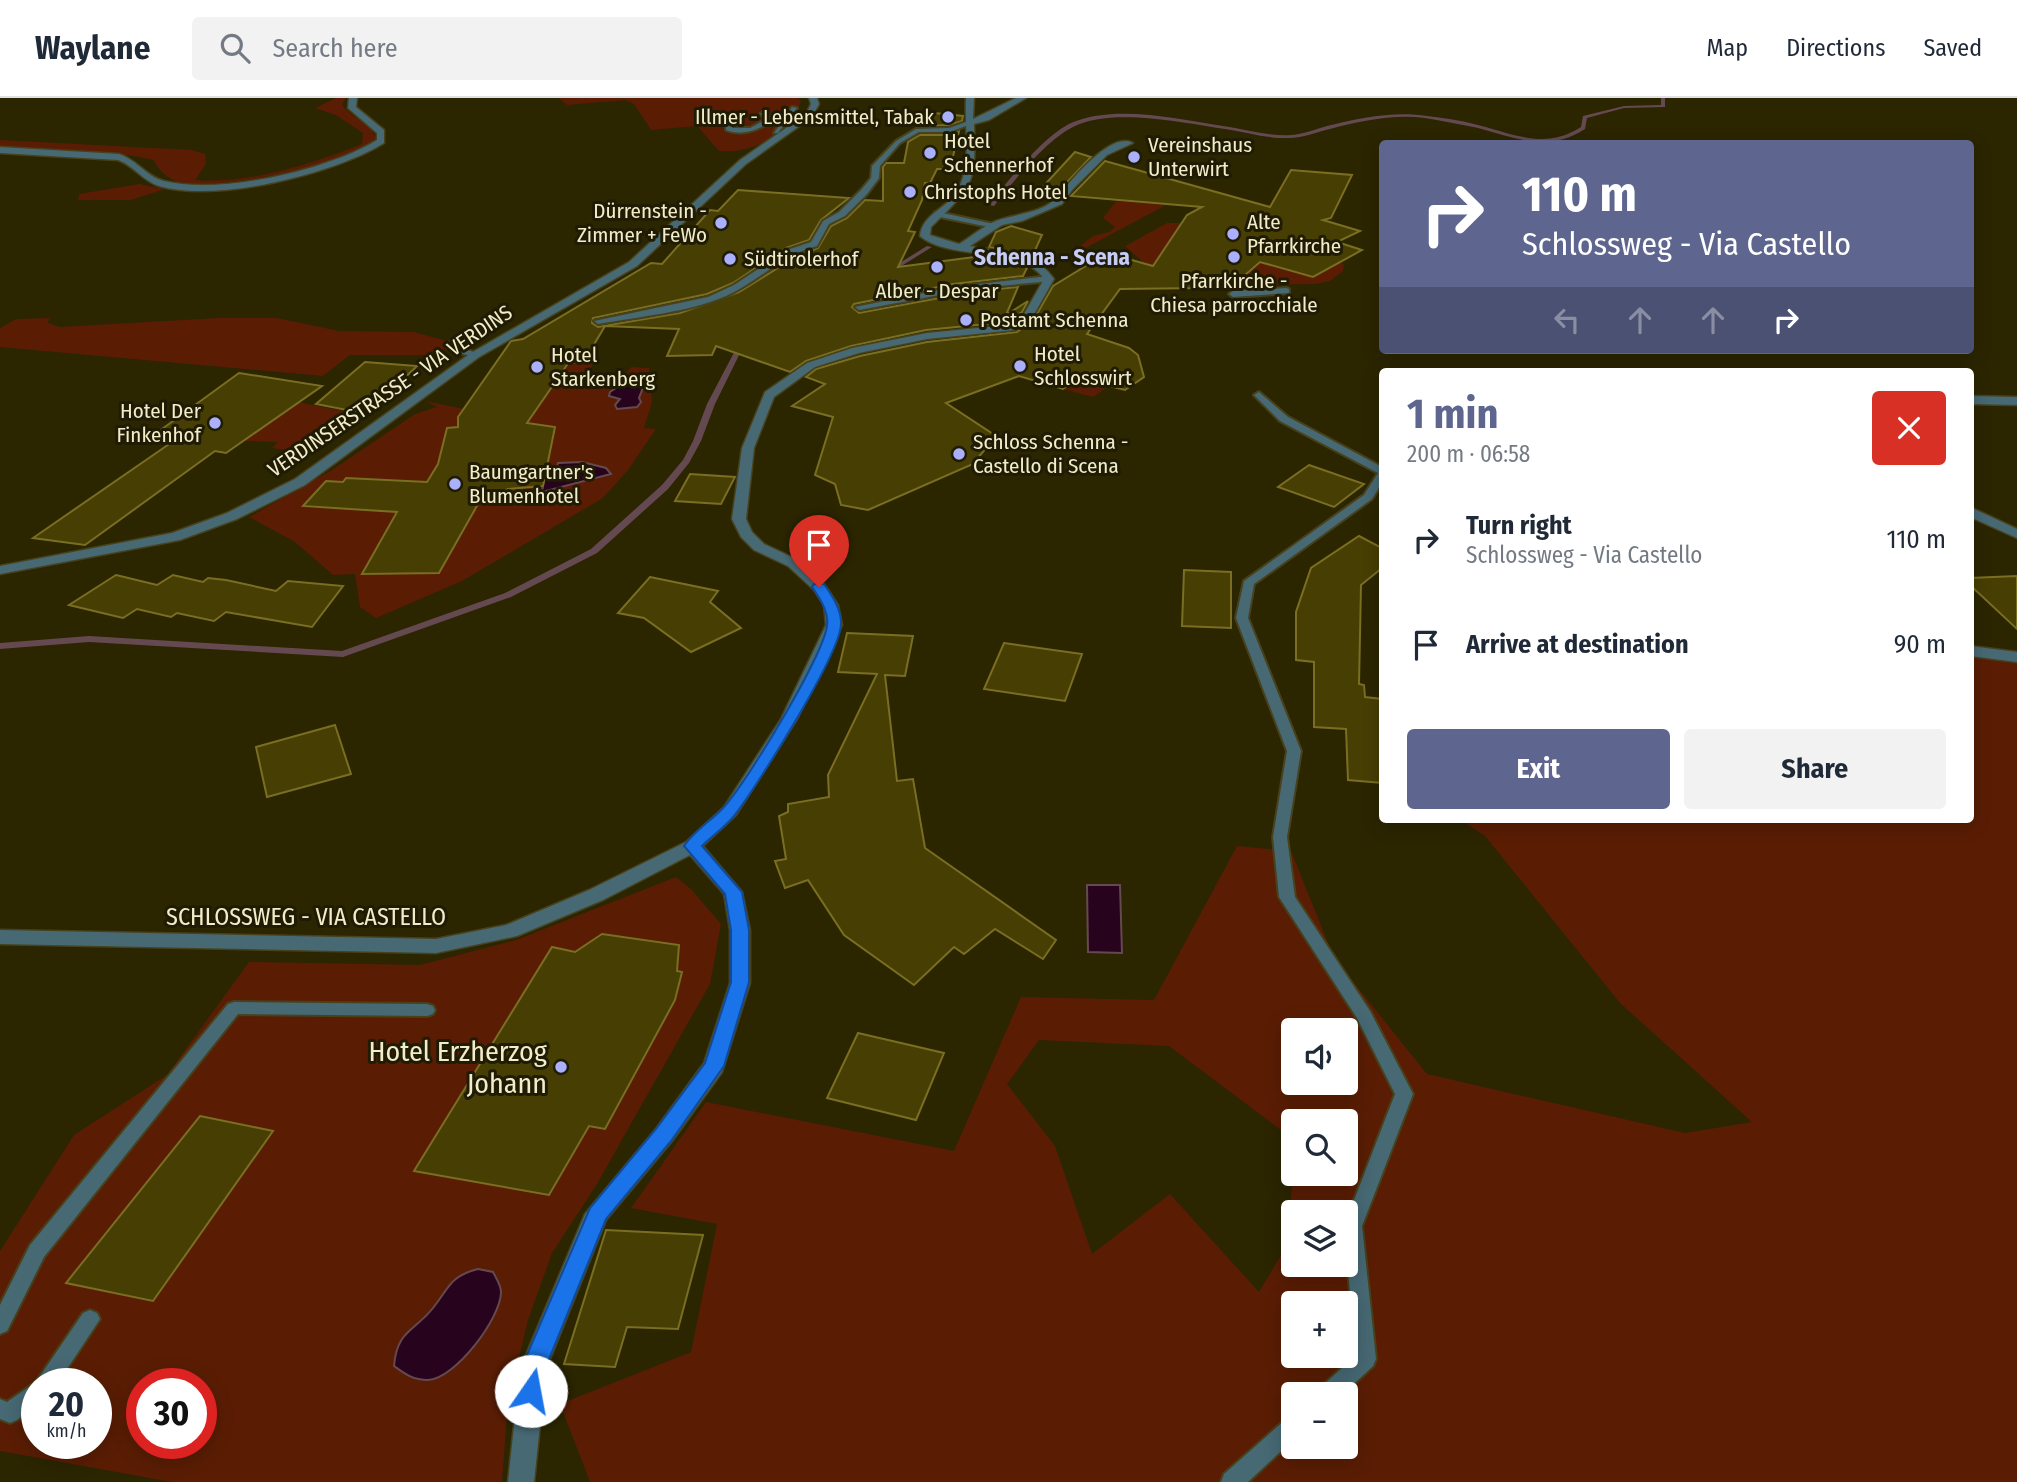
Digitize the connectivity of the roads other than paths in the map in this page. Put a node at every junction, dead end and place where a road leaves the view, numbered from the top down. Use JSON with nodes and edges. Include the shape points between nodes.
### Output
{"nodes":[{"id":1,"x":353,"y":98,"type":"edge"},
{"id":2,"x":813,"y":98,"type":"edge"},
{"id":3,"x":970,"y":98,"type":"edge"},
{"id":4,"x":1023,"y":98,"type":"edge"},
{"id":5,"x":794,"y":108,"type":"dead end"},
{"id":6,"x":763,"y":114,"type":"dead end"},
{"id":7,"x":738,"y":120,"type":"dead end"},
{"id":8,"x":969,"y":123,"type":"junction"},
{"id":9,"x":776,"y":132,"type":"dead end"},
{"id":10,"x":1129,"y":143,"type":"dead end"},
{"id":11,"x":0,"y":149,"type":"edge"},
{"id":12,"x":938,"y":214,"type":"junction"},
{"id":13,"x":996,"y":224,"type":"junction"},
{"id":14,"x":960,"y":249,"type":"junction"},
{"id":15,"x":1049,"y":279,"type":"junction"},
{"id":16,"x":1286,"y":291,"type":"dead end"},
{"id":17,"x":1233,"y":295,"type":"dead end"},
{"id":18,"x":859,"y":307,"type":"dead end"},
{"id":19,"x":598,"y":321,"type":"dead end"},
{"id":20,"x":457,"y":341,"type":"dead end"},
{"id":21,"x":475,"y":355,"type":"junction"},
{"id":22,"x":1259,"y":395,"type":"dead end"},
{"id":23,"x":1974,"y":400,"type":"edge"},
{"id":24,"x":2017,"y":401,"type":"edge"},
{"id":25,"x":1379,"y":471,"type":"edge"},
{"id":26,"x":1379,"y":478,"type":"edge"},
{"id":27,"x":1974,"y":513,"type":"edge"},
{"id":28,"x":2017,"y":534,"type":"edge"},
{"id":29,"x":0,"y":570,"type":"edge"},
{"id":30,"x":1974,"y":652,"type":"edge"},
{"id":31,"x":2017,"y":657,"type":"edge"},
{"id":32,"x":692,"y":846,"type":"junction"},
{"id":33,"x":0,"y":937,"type":"edge"},
{"id":34,"x":427,"y":1010,"type":"dead end"},
{"id":35,"x":90,"y":1319,"type":"dead end"},
{"id":36,"x":0,"y":1325,"type":"edge"},
{"id":37,"x":56,"y":1368,"type":"edge"},
{"id":38,"x":1341,"y":1382,"type":"edge"},
{"id":39,"x":21,"y":1404,"type":"edge"},
{"id":40,"x":0,"y":1409,"type":"edge"},
{"id":41,"x":1281,"y":1437,"type":"edge"},
{"id":42,"x":521,"y":1482,"type":"edge"},
{"id":43,"x":1232,"y":1482,"type":"edge"}],
"edges":[{"from":1,"to":11,"type":"street","via":[[352,108],[381,132],[381,141],[371,149],[236,185],[161,184],[135,162],[119,157]]},
{"from":2,"to":21,"type":"street","name":"VERDINSERSTRASSE - VIA VERDINS","via":[[809,115],[743,162],[641,258]]},
{"from":3,"to":8,"type":"street"},
{"from":4,"to":8,"type":"street"},
{"from":5,"to":9,"type":"lane"},
{"from":6,"to":7,"type":"lane","via":[[772,118],[751,130],[729,130],[728,124]]},
{"from":8,"to":12,"type":"street","via":[[964,186]]},
{"from":8,"to":19,"type":"lane","via":[[950,130],[918,130],[898,142],[876,166],[875,178],[864,192],[826,223],[814,244],[787,251],[723,294]]},
{"from":10,"to":13,"type":"street","via":[[1104,153],[1059,202]]},
{"from":12,"to":13,"type":"lane"},
{"from":12,"to":14,"type":"street","via":[[924,233]]},
{"from":13,"to":14,"type":"street"},
{"from":14,"to":15,"type":"street","via":[[1028,261],[1041,267]]},
{"from":15,"to":18,"type":"lane","via":[[954,287]]},
{"from":15,"to":32,"type":"street","name":"SCHLOSSWEG - VIA CASTELLO","via":[[1028,316],[1011,328],[856,349],[802,369],[769,395],[748,448],[739,519],[760,547],[793,563],[819,587],[831,605],[834,625],[789,719],[730,811]]},
{"from":16,"to":17,"type":"lane"},
{"from":20,"to":21,"type":"lane","via":[[450,346]]},
{"from":21,"to":29,"type":"street","name":"VERDINSERSTRASSE - VIA VERDINS","via":[[300,482],[232,516],[150,543]]},
{"from":22,"to":25,"type":"lane","via":[[1284,419]]},
{"from":23,"to":24,"type":"street"},
{"from":26,"to":38,"type":"lane","via":[[1368,498],[1248,583],[1242,618],[1294,751],[1280,837],[1287,897],[1364,1016],[1404,1094],[1353,1226],[1366,1359]]},
{"from":27,"to":28,"type":"street"},
{"from":30,"to":31,"type":"street"},
{"from":32,"to":33,"type":"street","name":"SCHLOSSWEG - VIA CASTELLO","via":[[596,895],[510,931],[436,946]]},
{"from":32,"to":42,"type":"street","via":[[733,892],[740,930],[740,982],[714,1066],[664,1135],[597,1214],[533,1369]]},
{"from":34,"to":36,"type":"lane","via":[[234,1008],[37,1251]]},
{"from":35,"to":37,"type":"lane"},
{"from":39,"to":40,"type":"lane","via":[[10,1413]]},
{"from":41,"to":43,"type":"lane"}]}
